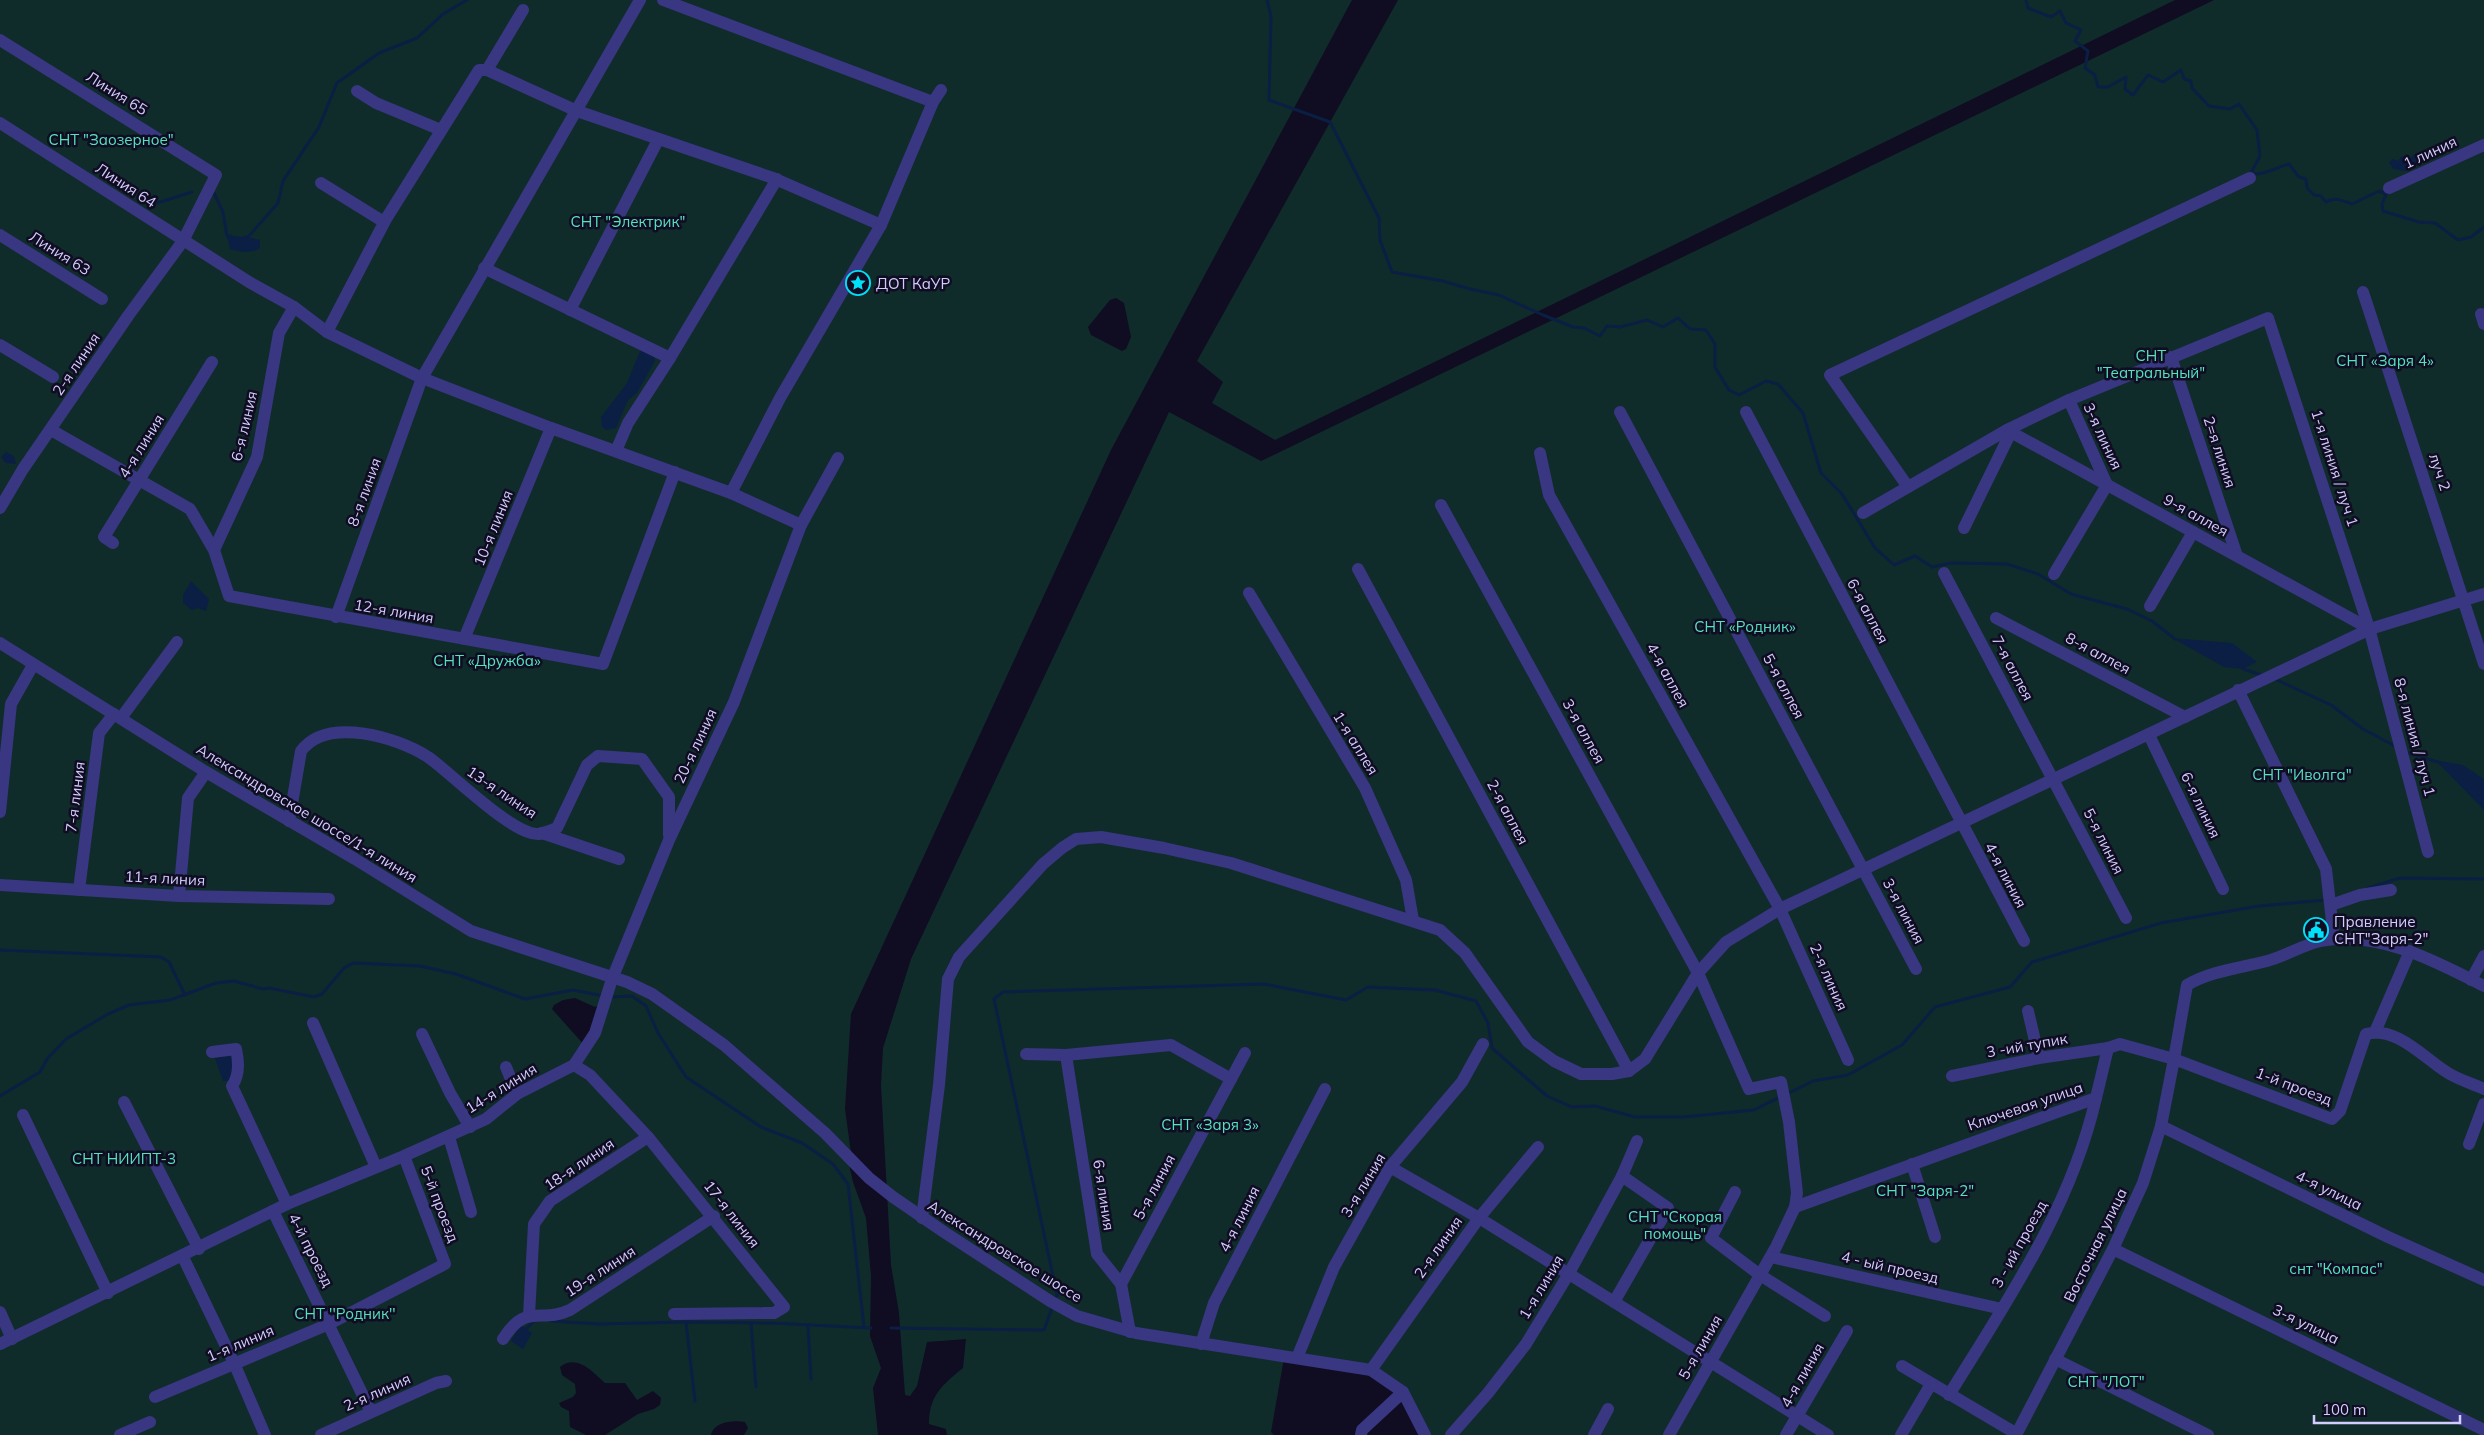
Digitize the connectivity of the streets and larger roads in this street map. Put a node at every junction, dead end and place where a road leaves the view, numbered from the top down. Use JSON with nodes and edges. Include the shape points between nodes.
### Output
{"nodes":[{"id":1,"x":640,"y":0,"type":"edge"},
{"id":2,"x":663,"y":0,"type":"edge"},
{"id":3,"x":523,"y":10,"type":"dead end"},
{"id":4,"x":0,"y":40,"type":"edge"},
{"id":5,"x":486,"y":70,"type":"junction"},
{"id":6,"x":941,"y":90,"type":"dead end"},
{"id":7,"x":356,"y":91,"type":"dead end"},
{"id":8,"x":933,"y":102,"type":"junction"},
{"id":9,"x":577,"y":111,"type":"junction"},
{"id":10,"x":0,"y":123,"type":"edge"},
{"id":11,"x":441,"y":130,"type":"junction"},
{"id":12,"x":658,"y":140,"type":"junction"},
{"id":13,"x":2484,"y":145,"type":"edge"},
{"id":14,"x":216,"y":175,"type":"joint"},
{"id":15,"x":2250,"y":178,"type":"dead end"},
{"id":16,"x":777,"y":179,"type":"junction"},
{"id":17,"x":321,"y":183,"type":"dead end"},
{"id":18,"x":2390,"y":188,"type":"dead end"},
{"id":19,"x":384,"y":222,"type":"junction"},
{"id":20,"x":881,"y":225,"type":"junction"},
{"id":21,"x":0,"y":235,"type":"edge"},
{"id":22,"x":183,"y":241,"type":"junction"},
{"id":23,"x":484,"y":268,"type":"junction"},
{"id":24,"x":2363,"y":292,"type":"dead end"},
{"id":25,"x":102,"y":299,"type":"dead end"},
{"id":26,"x":294,"y":307,"type":"junction"},
{"id":27,"x":570,"y":310,"type":"junction"},
{"id":28,"x":327,"y":332,"type":"junction"},
{"id":29,"x":0,"y":345,"type":"edge"},
{"id":30,"x":670,"y":358,"type":"junction"},
{"id":31,"x":2171,"y":358,"type":"junction"},
{"id":32,"x":212,"y":362,"type":"dead end"},
{"id":33,"x":52,"y":377,"type":"dead end"},
{"id":34,"x":422,"y":378,"type":"junction"},
{"id":35,"x":2069,"y":400,"type":"junction"},
{"id":36,"x":1620,"y":412,"type":"dead end"},
{"id":37,"x":1746,"y":412,"type":"dead end"},
{"id":38,"x":551,"y":428,"type":"junction"},
{"id":39,"x":51,"y":430,"type":"junction"},
{"id":40,"x":2009,"y":431,"type":"junction"},
{"id":41,"x":616,"y":451,"type":"junction"},
{"id":42,"x":1540,"y":453,"type":"dead end"},
{"id":43,"x":838,"y":458,"type":"dead end"},
{"id":44,"x":674,"y":472,"type":"junction"},
{"id":45,"x":139,"y":480,"type":"junction"},
{"id":46,"x":2108,"y":485,"type":"junction"},
{"id":47,"x":1908,"y":487,"type":"junction"},
{"id":48,"x":731,"y":493,"type":"junction"},
{"id":49,"x":1441,"y":505,"type":"dead end"},
{"id":50,"x":0,"y":508,"type":"edge"},
{"id":51,"x":1863,"y":513,"type":"dead end"},
{"id":52,"x":801,"y":526,"type":"junction"},
{"id":53,"x":1964,"y":528,"type":"dead end"},
{"id":54,"x":2193,"y":532,"type":"junction"},
{"id":55,"x":113,"y":543,"type":"dead end"},
{"id":56,"x":214,"y":550,"type":"junction"},
{"id":57,"x":2237,"y":556,"type":"junction"},
{"id":58,"x":1358,"y":569,"type":"dead end"},
{"id":59,"x":1944,"y":573,"type":"dead end"},
{"id":60,"x":2054,"y":574,"type":"dead end"},
{"id":61,"x":1249,"y":593,"type":"dead end"},
{"id":62,"x":2484,"y":594,"type":"edge"},
{"id":63,"x":2465,"y":600,"type":"junction"},
{"id":64,"x":2150,"y":606,"type":"dead end"},
{"id":65,"x":336,"y":617,"type":"junction"},
{"id":66,"x":1996,"y":618,"type":"dead end"},
{"id":67,"x":2370,"y":629,"type":"junction"},
{"id":68,"x":464,"y":640,"type":"junction"},
{"id":69,"x":177,"y":642,"type":"dead end"},
{"id":70,"x":0,"y":643,"type":"edge"},
{"id":71,"x":2484,"y":664,"type":"edge"},
{"id":72,"x":33,"y":665,"type":"junction"},
{"id":73,"x":2238,"y":690,"type":"junction"},
{"id":74,"x":117,"y":716,"type":"junction"},
{"id":75,"x":2185,"y":718,"type":"junction"},
{"id":76,"x":2149,"y":735,"type":"junction"},
{"id":77,"x":206,"y":772,"type":"junction"},
{"id":78,"x":2053,"y":778,"type":"junction"},
{"id":79,"x":0,"y":812,"type":"edge"},
{"id":80,"x":289,"y":821,"type":"junction"},
{"id":81,"x":1961,"y":824,"type":"junction"},
{"id":82,"x":542,"y":833,"type":"junction"},
{"id":83,"x":669,"y":840,"type":"junction"},
{"id":84,"x":2428,"y":852,"type":"dead end"},
{"id":85,"x":619,"y":859,"type":"dead end"},
{"id":86,"x":1863,"y":869,"type":"junction"},
{"id":87,"x":0,"y":885,"type":"edge"},
{"id":88,"x":2223,"y":889,"type":"dead end"},
{"id":89,"x":79,"y":890,"type":"junction"},
{"id":90,"x":2391,"y":890,"type":"dead end"},
{"id":91,"x":178,"y":896,"type":"junction"},
{"id":92,"x":329,"y":899,"type":"dead end"},
{"id":93,"x":2331,"y":901,"type":"junction"},
{"id":94,"x":1780,"y":909,"type":"junction"},
{"id":95,"x":2126,"y":918,"type":"dead end"},
{"id":96,"x":1413,"y":920,"type":"junction"},
{"id":97,"x":2334,"y":939,"type":"junction"},
{"id":98,"x":2024,"y":942,"type":"dead end"},
{"id":99,"x":2410,"y":951,"type":"junction"},
{"id":100,"x":2484,"y":956,"type":"edge"},
{"id":101,"x":1916,"y":969,"type":"dead end"},
{"id":102,"x":1698,"y":973,"type":"junction"},
{"id":103,"x":612,"y":979,"type":"junction"},
{"id":104,"x":2471,"y":980,"type":"junction"},
{"id":105,"x":2484,"y":986,"type":"edge"},
{"id":106,"x":2028,"y":1011,"type":"dead end"},
{"id":107,"x":313,"y":1023,"type":"dead end"},
{"id":108,"x":2375,"y":1032,"type":"junction"},
{"id":109,"x":422,"y":1034,"type":"dead end"},
{"id":110,"x":1483,"y":1044,"type":"dead end"},
{"id":111,"x":2108,"y":1048,"type":"junction"},
{"id":112,"x":212,"y":1052,"type":"dead end"},
{"id":113,"x":1245,"y":1053,"type":"dead end"},
{"id":114,"x":1026,"y":1054,"type":"dead end"},
{"id":115,"x":1066,"y":1055,"type":"junction"},
{"id":116,"x":2039,"y":1058,"type":"junction"},
{"id":117,"x":2174,"y":1059,"type":"junction"},
{"id":118,"x":1848,"y":1060,"type":"dead end"},
{"id":119,"x":574,"y":1065,"type":"junction"},
{"id":120,"x":506,"y":1067,"type":"dead end"},
{"id":121,"x":1629,"y":1071,"type":"junction"},
{"id":122,"x":1952,"y":1076,"type":"dead end"},
{"id":123,"x":1231,"y":1079,"type":"junction"},
{"id":124,"x":1325,"y":1089,"type":"dead end"},
{"id":125,"x":2484,"y":1089,"type":"edge"},
{"id":126,"x":517,"y":1094,"type":"junction"},
{"id":127,"x":2096,"y":1098,"type":"junction"},
{"id":128,"x":124,"y":1102,"type":"dead end"},
{"id":129,"x":2484,"y":1104,"type":"edge"},
{"id":130,"x":23,"y":1115,"type":"dead end"},
{"id":131,"x":2161,"y":1126,"type":"junction"},
{"id":132,"x":470,"y":1127,"type":"junction"},
{"id":133,"x":448,"y":1137,"type":"junction"},
{"id":134,"x":648,"y":1137,"type":"junction"},
{"id":135,"x":1637,"y":1141,"type":"dead end"},
{"id":136,"x":2469,"y":1144,"type":"dead end"},
{"id":137,"x":1538,"y":1147,"type":"dead end"},
{"id":138,"x":409,"y":1155,"type":"junction"},
{"id":139,"x":1912,"y":1164,"type":"junction"},
{"id":140,"x":376,"y":1167,"type":"junction"},
{"id":141,"x":1390,"y":1167,"type":"junction"},
{"id":142,"x":1622,"y":1176,"type":"junction"},
{"id":143,"x":1735,"y":1192,"type":"dead end"},
{"id":144,"x":287,"y":1204,"type":"junction"},
{"id":145,"x":1795,"y":1207,"type":"junction"},
{"id":146,"x":274,"y":1211,"type":"junction"},
{"id":147,"x":471,"y":1212,"type":"dead end"},
{"id":148,"x":714,"y":1216,"type":"junction"},
{"id":149,"x":922,"y":1218,"type":"junction"},
{"id":150,"x":1479,"y":1218,"type":"junction"},
{"id":151,"x":1935,"y":1237,"type":"dead end"},
{"id":152,"x":199,"y":1249,"type":"junction"},
{"id":153,"x":2113,"y":1249,"type":"junction"},
{"id":154,"x":183,"y":1257,"type":"junction"},
{"id":155,"x":1771,"y":1257,"type":"junction"},
{"id":156,"x":445,"y":1264,"type":"joint"},
{"id":157,"x":1568,"y":1275,"type":"junction"},
{"id":158,"x":1760,"y":1276,"type":"junction"},
{"id":159,"x":2484,"y":1280,"type":"edge"},
{"id":160,"x":1121,"y":1284,"type":"junction"},
{"id":161,"x":108,"y":1293,"type":"junction"},
{"id":162,"x":1614,"y":1302,"type":"junction"},
{"id":163,"x":2002,"y":1309,"type":"junction"},
{"id":164,"x":0,"y":1312,"type":"edge"},
{"id":165,"x":674,"y":1314,"type":"dead end"},
{"id":166,"x":529,"y":1315,"type":"junction"},
{"id":167,"x":1825,"y":1316,"type":"dead end"},
{"id":168,"x":330,"y":1324,"type":"junction"},
{"id":169,"x":1847,"y":1331,"type":"dead end"},
{"id":170,"x":1130,"y":1332,"type":"junction"},
{"id":171,"x":12,"y":1338,"type":"junction"},
{"id":172,"x":503,"y":1339,"type":"dead end"},
{"id":173,"x":0,"y":1344,"type":"edge"},
{"id":174,"x":1201,"y":1344,"type":"junction"},
{"id":175,"x":1297,"y":1358,"type":"junction"},
{"id":176,"x":2056,"y":1359,"type":"junction"},
{"id":177,"x":1711,"y":1361,"type":"junction"},
{"id":178,"x":234,"y":1363,"type":"junction"},
{"id":179,"x":1902,"y":1366,"type":"dead end"},
{"id":180,"x":1371,"y":1370,"type":"junction"},
{"id":181,"x":446,"y":1381,"type":"dead end"},
{"id":182,"x":1931,"y":1384,"type":"junction"},
{"id":183,"x":1403,"y":1392,"type":"junction"},
{"id":184,"x":1949,"y":1395,"type":"junction"},
{"id":185,"x":155,"y":1398,"type":"dead end"},
{"id":186,"x":1608,"y":1409,"type":"dead end"},
{"id":187,"x":371,"y":1412,"type":"junction"},
{"id":188,"x":1797,"y":1415,"type":"junction"},
{"id":189,"x":150,"y":1422,"type":"dead end"},
{"id":190,"x":2484,"y":1430,"type":"edge"},
{"id":191,"x":2016,"y":1434,"type":"edge"},
{"id":192,"x":120,"y":1435,"type":"edge"},
{"id":193,"x":265,"y":1435,"type":"edge"},
{"id":194,"x":321,"y":1435,"type":"edge"},
{"id":195,"x":1361,"y":1435,"type":"edge"},
{"id":196,"x":1425,"y":1435,"type":"edge"},
{"id":197,"x":1451,"y":1435,"type":"edge"},
{"id":198,"x":1594,"y":1435,"type":"edge"},
{"id":199,"x":1669,"y":1435,"type":"edge"},
{"id":200,"x":1786,"y":1435,"type":"edge"},
{"id":201,"x":1828,"y":1435,"type":"edge"},
{"id":202,"x":1901,"y":1435,"type":"edge"},
{"id":203,"x":2208,"y":1435,"type":"edge"}],
"edges":[{"from":1,"to":9,"type":"street","name":"8-я линия"},
{"from":2,"to":8,"type":"street"},
{"from":3,"to":5,"type":"street"},
{"from":4,"to":14,"type":"street","name":"Линия 65"},
{"from":5,"to":9,"type":"street"},
{"from":5,"to":11,"type":"street","via":[[479,70]]},
{"from":6,"to":8,"type":"street"},
{"from":7,"to":11,"type":"street","via":[[376,103]]},
{"from":8,"to":20,"type":"street"},
{"from":9,"to":12,"type":"street"},
{"from":9,"to":23,"type":"street","name":"8-я линия"},
{"from":10,"to":22,"type":"street","name":"Линия 64"},
{"from":11,"to":19,"type":"street"},
{"from":12,"to":16,"type":"street"},
{"from":12,"to":27,"type":"street"},
{"from":13,"to":18,"type":"street","name":"1 линия"},
{"from":14,"to":22,"type":"street","name":"2-я линия"},
{"from":15,"to":47,"type":"street","via":[[1830,375]]},
{"from":16,"to":20,"type":"street"},
{"from":16,"to":30,"type":"street"},
{"from":17,"to":19,"type":"street"},
{"from":19,"to":28,"type":"street"},
{"from":20,"to":48,"type":"street","via":[[780,398]]},
{"from":21,"to":25,"type":"street","name":"Линия 63"},
{"from":22,"to":26,"type":"street","name":"Линия 64"},
{"from":22,"to":39,"type":"street","name":"2-я линия"},
{"from":23,"to":27,"type":"street"},
{"from":23,"to":34,"type":"street","name":"8-я линия"},
{"from":24,"to":63,"type":"street","name":"луч 2"},
{"from":26,"to":28,"type":"street","name":"Линия 64"},
{"from":26,"to":56,"type":"street","name":"6-я линия","via":[[279,333],[257,457]]},
{"from":27,"to":30,"type":"street"},
{"from":28,"to":34,"type":"street","name":"Линия 64"},
{"from":29,"to":33,"type":"street"},
{"from":30,"to":41,"type":"street","via":[[628,423]]},
{"from":31,"to":35,"type":"street"},
{"from":31,"to":57,"type":"street","name":"2=я линия"},
{"from":31,"to":67,"type":"street","name":"1-я линия / луч 1","via":[[2268,318]]},
{"from":32,"to":45,"type":"street","name":"4-я линия"},
{"from":34,"to":38,"type":"street","name":"Линия 64"},
{"from":34,"to":65,"type":"street","name":"8-я линия"},
{"from":35,"to":40,"type":"street"},
{"from":35,"to":46,"type":"street","name":"3-я линия"},
{"from":36,"to":86,"type":"street","name":"5-я аллея"},
{"from":37,"to":81,"type":"street","name":"6-я аллея"},
{"from":38,"to":41,"type":"street","name":"Линия 64"},
{"from":38,"to":68,"type":"street","name":"10-я линия"},
{"from":39,"to":45,"type":"street","name":"12-я линия"},
{"from":39,"to":50,"type":"street","name":"2-я линия"},
{"from":40,"to":46,"type":"street","name":"9-я аллея"},
{"from":40,"to":47,"type":"street"},
{"from":40,"to":53,"type":"street"},
{"from":41,"to":44,"type":"street","name":"Линия 64"},
{"from":42,"to":94,"type":"street","name":"4-я аллея","via":[[1549,495]]},
{"from":43,"to":52,"type":"street","name":"20-я линия"},
{"from":44,"to":48,"type":"street","name":"Линия 64"},
{"from":44,"to":68,"type":"street","name":"12-я линия","via":[[603,664]]},
{"from":45,"to":55,"type":"street","name":"4-я линия","via":[[104,537]]},
{"from":45,"to":56,"type":"street","name":"12-я линия","via":[[190,509]]},
{"from":46,"to":54,"type":"street","name":"9-я аллея"},
{"from":46,"to":60,"type":"street"},
{"from":47,"to":51,"type":"street"},
{"from":48,"to":52,"type":"street","name":"Линия 64"},
{"from":49,"to":102,"type":"street","name":"3-я аллея"},
{"from":52,"to":83,"type":"street","name":"20-я линия","via":[[734,702]]},
{"from":54,"to":57,"type":"street","name":"9-я аллея"},
{"from":54,"to":64,"type":"street"},
{"from":56,"to":65,"type":"street","name":"12-я линия","via":[[229,596]]},
{"from":57,"to":67,"type":"street","name":"9-я аллея"},
{"from":58,"to":121,"type":"street","name":"2-я аллея"},
{"from":59,"to":78,"type":"street","name":"7-я аллея"},
{"from":61,"to":96,"type":"street","name":"1-я аллея","via":[[1365,788],[1406,880]]},
{"from":62,"to":63,"type":"street"},
{"from":63,"to":67,"type":"street"},
{"from":63,"to":71,"type":"street","name":"луч 2"},
{"from":65,"to":68,"type":"street","name":"12-я линия"},
{"from":66,"to":75,"type":"street","name":"8-я аллея"},
{"from":67,"to":73,"type":"street"},
{"from":67,"to":84,"type":"street","name":"8-я линия / луч 1"},
{"from":69,"to":74,"type":"street","name":"7-я линия"},
{"from":70,"to":72,"type":"street","name":"Александровское шоссе/1-я линия"},
{"from":72,"to":74,"type":"street","name":"Александровское шоссе/1-я линия"},
{"from":72,"to":79,"type":"street","via":[[11,704]]},
{"from":73,"to":75,"type":"street"},
{"from":73,"to":93,"type":"street","via":[[2322,859]]},
{"from":74,"to":77,"type":"street","name":"Александровское шоссе/1-я линия"},
{"from":74,"to":89,"type":"street","name":"7-я линия","via":[[99,733]]},
{"from":75,"to":76,"type":"street"},
{"from":76,"to":78,"type":"street"},
{"from":76,"to":88,"type":"street","name":"6-я линия"},
{"from":77,"to":80,"type":"street","name":"Александровское шоссе/1-я линия"},
{"from":77,"to":91,"type":"street","via":[[188,798]]},
{"from":78,"to":81,"type":"street"},
{"from":78,"to":95,"type":"street","name":"5-я линия"},
{"from":80,"to":82,"type":"street","name":"13-я линия","via":[[301,751],[306,744],[321,735],[356,732],[415,749],[472,795],[520,827]]},
{"from":80,"to":103,"type":"street","name":"Александровское шоссе/1-я линия","via":[[471,931]]},
{"from":81,"to":86,"type":"street"},
{"from":81,"to":98,"type":"street","name":"4-я линия"},
{"from":82,"to":83,"type":"street","name":"13-я линия","via":[[558,828],[587,765],[598,756],[618,757],[642,759],[669,797]]},
{"from":82,"to":85,"type":"street"},
{"from":83,"to":103,"type":"street","name":"20-я линия"},
{"from":86,"to":94,"type":"street"},
{"from":86,"to":101,"type":"street","name":"3-я линия"},
{"from":87,"to":89,"type":"street","name":"11-я линия"},
{"from":89,"to":91,"type":"street","name":"11-я линия"},
{"from":90,"to":93,"type":"street"},
{"from":91,"to":92,"type":"street","name":"11-я линия"},
{"from":93,"to":97,"type":"street"},
{"from":94,"to":102,"type":"street","via":[[1726,942]]},
{"from":94,"to":118,"type":"street","name":"2-я линия"},
{"from":96,"to":121,"type":"street","via":[[1440,930],[1465,953],[1528,1042],[1554,1061],[1581,1074]]},
{"from":96,"to":149,"type":"street","via":[[1231,863],[1100,837],[1076,839],[1043,864],[959,957],[948,979],[939,1085]]},
{"from":97,"to":99,"type":"street","via":[[2378,942]]},
{"from":97,"to":117,"type":"street","via":[[2305,945],[2282,957],[2200,977],[2187,985]]},
{"from":99,"to":104,"type":"street"},
{"from":99,"to":108,"type":"street"},
{"from":100,"to":104,"type":"street"},
{"from":102,"to":121,"type":"street","via":[[1657,1042]]},
{"from":102,"to":145,"type":"street","via":[[1749,1088],[1781,1082],[1797,1193]]},
{"from":103,"to":119,"type":"street","name":"14-я линия","via":[[595,1033]]},
{"from":103,"to":149,"type":"street","name":"Александровское шоссе","via":[[652,994],[724,1045],[824,1133],[869,1178]]},
{"from":104,"to":105,"type":"street"},
{"from":106,"to":116,"type":"street"},
{"from":107,"to":140,"type":"street"},
{"from":108,"to":117,"type":"street","name":"1-й проезд","via":[[2366,1034],[2340,1111],[2332,1119]]},
{"from":108,"to":125,"type":"street","via":[[2411,1044],[2445,1072]]},
{"from":109,"to":132,"type":"street"},
{"from":110,"to":141,"type":"street","name":"3-я линия","via":[[1462,1082]]},
{"from":111,"to":116,"type":"street","name":"3 -ий тупик"},
{"from":111,"to":117,"type":"street","via":[[2120,1044]]},
{"from":111,"to":127,"type":"street","name":"Ключевая улица"},
{"from":112,"to":144,"type":"street","via":[[236,1049],[238,1078],[232,1086]]},
{"from":113,"to":123,"type":"street","name":"5-я линия"},
{"from":114,"to":115,"type":"street"},
{"from":115,"to":123,"type":"street","via":[[1171,1045]]},
{"from":115,"to":160,"type":"street","name":"6-я линия","via":[[1097,1254]]},
{"from":116,"to":122,"type":"street","name":"3 -ий тупик"},
{"from":117,"to":131,"type":"street","name":"Восточная улица"},
{"from":119,"to":126,"type":"street","name":"14-я линия"},
{"from":119,"to":134,"type":"street","name":"17-я линия","via":[[590,1075]]},
{"from":120,"to":126,"type":"street"},
{"from":123,"to":160,"type":"street","name":"5-я линия"},
{"from":124,"to":174,"type":"street","name":"4-я линия","via":[[1214,1303]]},
{"from":126,"to":132,"type":"street","name":"14-я линия","via":[[486,1119]]},
{"from":127,"to":139,"type":"street","name":"Ключевая улица"},
{"from":127,"to":163,"type":"street","name":"3 - ий проезд","via":[[2066,1190],[2040,1245]]},
{"from":128,"to":152,"type":"street"},
{"from":129,"to":136,"type":"street"},
{"from":130,"to":161,"type":"street"},
{"from":131,"to":153,"type":"street","name":"Восточная улица","via":[[2143,1183]]},
{"from":131,"to":159,"type":"street","name":"4-я улица"},
{"from":132,"to":133,"type":"street","name":"14-я линия"},
{"from":133,"to":138,"type":"street","name":"14-я линия"},
{"from":133,"to":147,"type":"street"},
{"from":134,"to":148,"type":"street","name":"17-я линия"},
{"from":134,"to":166,"type":"street","name":"18-я линия","via":[[550,1201],[534,1224]]},
{"from":135,"to":142,"type":"street","name":"1-я линия"},
{"from":137,"to":150,"type":"street","name":"2-я линия"},
{"from":138,"to":140,"type":"street","name":"14-я линия"},
{"from":138,"to":156,"type":"street","name":"5-й проезд"},
{"from":139,"to":145,"type":"street","name":"Ключевая улица"},
{"from":139,"to":151,"type":"street"},
{"from":140,"to":144,"type":"street","name":"14-я линия"},
{"from":141,"to":150,"type":"street"},
{"from":141,"to":175,"type":"street","name":"3-я линия","via":[[1334,1267]]},
{"from":142,"to":157,"type":"street","name":"1-я линия"},
{"from":142,"to":162,"type":"street","via":[[1668,1208]]},
{"from":143,"to":158,"type":"street","via":[[1711,1238]]},
{"from":144,"to":146,"type":"street","name":"14-я линия"},
{"from":145,"to":155,"type":"street","name":"5-я линия"},
{"from":146,"to":152,"type":"street","name":"14-я линия"},
{"from":146,"to":168,"type":"street","name":"4-й проезд"},
{"from":148,"to":165,"type":"street","name":"17-я линия","via":[[787,1308],[774,1313]]},
{"from":148,"to":166,"type":"street","name":"19-я линия","via":[[570,1310],[560,1315]]},
{"from":149,"to":170,"type":"street","name":"Александровское шоссе","via":[[1054,1303],[1078,1316]]},
{"from":150,"to":157,"type":"street"},
{"from":150,"to":180,"type":"street","name":"2-я линия"},
{"from":152,"to":154,"type":"street","name":"14-я линия"},
{"from":153,"to":176,"type":"street","name":"Восточная улица"},
{"from":153,"to":190,"type":"street","name":"3-я улица"},
{"from":154,"to":161,"type":"street","name":"14-я линия"},
{"from":154,"to":178,"type":"street"},
{"from":155,"to":158,"type":"street","name":"5-я линия"},
{"from":155,"to":163,"type":"street","name":"4 - ый проезд"},
{"from":156,"to":168,"type":"street","name":"1-я линия"},
{"from":157,"to":162,"type":"street"},
{"from":157,"to":197,"type":"street","name":"1-я линия","via":[[1526,1344]]},
{"from":158,"to":167,"type":"street"},
{"from":158,"to":177,"type":"street","name":"5-я линия"},
{"from":160,"to":170,"type":"street","name":"6-я линия"},
{"from":161,"to":171,"type":"street","name":"14-я линия"},
{"from":162,"to":177,"type":"street"},
{"from":163,"to":184,"type":"street","name":"3 - ий проезд"},
{"from":164,"to":171,"type":"street"},
{"from":166,"to":172,"type":"street","via":[[518,1321]]},
{"from":168,"to":178,"type":"street","name":"1-я линия"},
{"from":168,"to":187,"type":"street","name":"4-й проезд"},
{"from":169,"to":188,"type":"street","name":"4-я линия"},
{"from":170,"to":174,"type":"street","name":"Александровское шоссе"},
{"from":171,"to":173,"type":"street","name":"14-я линия"},
{"from":174,"to":175,"type":"street","name":"Александровское шоссе"},
{"from":175,"to":180,"type":"street","name":"Александровское шоссе"},
{"from":176,"to":191,"type":"street","name":"Восточная улица"},
{"from":176,"to":203,"type":"street"},
{"from":177,"to":188,"type":"street"},
{"from":177,"to":199,"type":"street","name":"5-я линия"},
{"from":178,"to":185,"type":"street","name":"1-я линия"},
{"from":178,"to":193,"type":"street"},
{"from":179,"to":182,"type":"street"},
{"from":180,"to":183,"type":"street","name":"Александровское шоссе"},
{"from":181,"to":187,"type":"street","name":"2-я линия"},
{"from":182,"to":184,"type":"street"},
{"from":182,"to":202,"type":"street"},
{"from":183,"to":195,"type":"street","via":[[1362,1430]]},
{"from":183,"to":196,"type":"street","name":"Александровское шоссе"},
{"from":184,"to":191,"type":"street"},
{"from":186,"to":198,"type":"street"},
{"from":187,"to":194,"type":"street","name":"2-я линия"},
{"from":188,"to":200,"type":"street","name":"4-я линия"},
{"from":188,"to":201,"type":"street"},
{"from":189,"to":192,"type":"street"}]}
